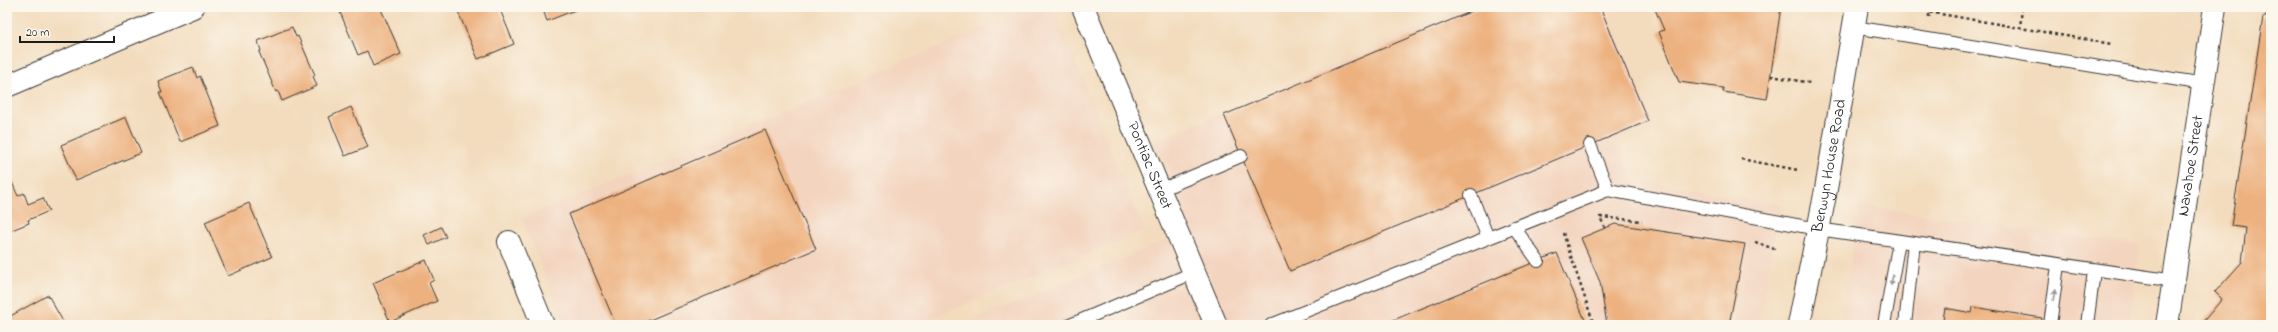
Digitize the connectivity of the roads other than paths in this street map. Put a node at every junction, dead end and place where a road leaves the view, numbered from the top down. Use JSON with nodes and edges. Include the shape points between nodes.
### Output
{"nodes":[{"id":1,"x":192,"y":7,"type":"edge"},
{"id":2,"x":1083,"y":7,"type":"edge"},
{"id":3,"x":2216,"y":7,"type":"edge"},
{"id":4,"x":1855,"y":17,"type":"edge"},
{"id":5,"x":2204,"y":84,"type":"junction"},
{"id":6,"x":7,"y":86,"type":"edge"},
{"id":7,"x":1590,"y":145,"type":"dead end"},
{"id":8,"x":1241,"y":156,"type":"dead end"},
{"id":9,"x":1160,"y":190,"type":"junction"},
{"id":10,"x":1608,"y":190,"type":"junction"},
{"id":11,"x":1471,"y":195,"type":"dead end"},
{"id":12,"x":1514,"y":227,"type":"junction"},
{"id":13,"x":1818,"y":229,"type":"junction"},
{"id":14,"x":1488,"y":238,"type":"junction"},
{"id":15,"x":1899,"y":241,"type":"junction"},
{"id":16,"x":508,"y":242,"type":"dead end"},
{"id":17,"x":1914,"y":243,"type":"junction"},
{"id":18,"x":1538,"y":261,"type":"dead end"},
{"id":19,"x":2058,"y":265,"type":"junction"},
{"id":20,"x":2094,"y":271,"type":"junction"},
{"id":21,"x":1194,"y":272,"type":"junction"},
{"id":22,"x":2175,"y":281,"type":"junction"},
{"id":23,"x":542,"y":325,"type":"edge"},
{"id":24,"x":1070,"y":325,"type":"edge"},
{"id":25,"x":1216,"y":325,"type":"edge"},
{"id":26,"x":1271,"y":325,"type":"edge"},
{"id":27,"x":1799,"y":325,"type":"edge"},
{"id":28,"x":1884,"y":325,"type":"edge"},
{"id":29,"x":1904,"y":325,"type":"edge"},
{"id":30,"x":2050,"y":325,"type":"edge"},
{"id":31,"x":2087,"y":325,"type":"edge"},
{"id":32,"x":2167,"y":325,"type":"edge"}],
"edges":[{"from":1,"to":6,"type":"street"},
{"from":2,"to":9,"type":"street","name":"Pontiac Street"},
{"from":3,"to":5,"type":"street","name":"Navahoe Street"},
{"from":4,"to":5,"type":"lane"},
{"from":4,"to":13,"type":"street","name":"Berwyn House Road"},
{"from":5,"to":22,"type":"street","name":"Navahoe Street"},
{"from":7,"to":10,"type":"lane"},
{"from":8,"to":9,"type":"lane"},
{"from":9,"to":21,"type":"street","name":"Pontiac Street"},
{"from":10,"to":12,"type":"lane"},
{"from":10,"to":13,"type":"lane"},
{"from":11,"to":14,"type":"lane"},
{"from":12,"to":14,"type":"lane"},
{"from":12,"to":18,"type":"lane"},
{"from":13,"to":15,"type":"lane"},
{"from":13,"to":27,"type":"street","name":"Berwyn House Road"},
{"from":14,"to":26,"type":"lane"},
{"from":15,"to":17,"type":"lane"},
{"from":15,"to":28,"type":"lane","one_way":true},
{"from":16,"to":23,"type":"street"},
{"from":17,"to":19,"type":"lane"},
{"from":17,"to":29,"type":"lane"},
{"from":19,"to":20,"type":"lane"},
{"from":30,"to":19,"type":"lane","one_way":true},
{"from":20,"to":22,"type":"lane"},
{"from":20,"to":31,"type":"lane"},
{"from":21,"to":24,"type":"lane"},
{"from":21,"to":25,"type":"street","name":"Pontiac Street"},
{"from":22,"to":32,"type":"street","name":"Navahoe Street"}]}
